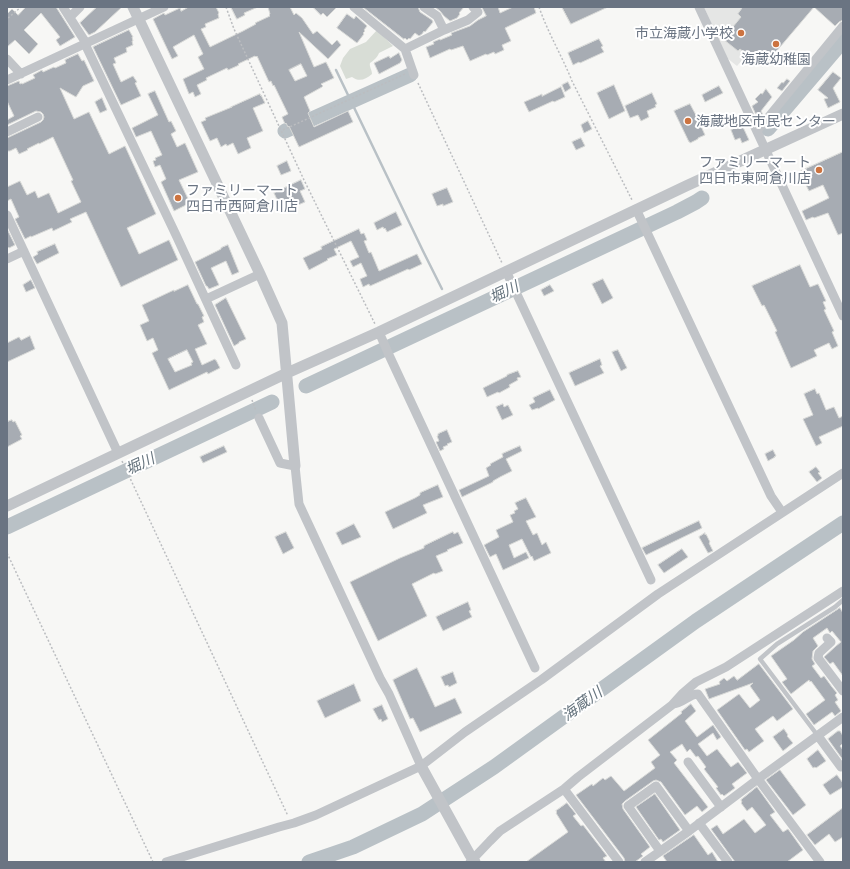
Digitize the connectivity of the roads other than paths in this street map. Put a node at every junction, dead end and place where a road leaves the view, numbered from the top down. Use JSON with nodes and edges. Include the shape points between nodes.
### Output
{"nodes":[{"id":1,"x":63,"y":7,"type":"edge"},
{"id":2,"x":80,"y":7,"type":"edge"},
{"id":3,"x":132,"y":7,"type":"edge"},
{"id":4,"x":164,"y":7,"type":"edge"},
{"id":5,"x":354,"y":7,"type":"edge"},
{"id":6,"x":424,"y":7,"type":"edge"},
{"id":7,"x":473,"y":7,"type":"edge"},
{"id":8,"x":699,"y":7,"type":"edge"},
{"id":9,"x":70,"y":17,"type":"junction"},
{"id":10,"x":138,"y":19,"type":"junction"},
{"id":11,"x":843,"y":26,"type":"edge"},
{"id":12,"x":444,"y":30,"type":"junction"},
{"id":13,"x":85,"y":44,"type":"junction"},
{"id":14,"x":405,"y":49,"type":"junction"},
{"id":15,"x":7,"y":59,"type":"edge"},
{"id":16,"x":21,"y":74,"type":"junction"},
{"id":17,"x":412,"y":74,"type":"road end"},
{"id":18,"x":7,"y":80,"type":"edge"},
{"id":19,"x":843,"y":114,"type":"edge"},
{"id":20,"x":38,"y":117,"type":"dead end"},
{"id":21,"x":757,"y":131,"type":"junction"},
{"id":22,"x":7,"y":132,"type":"edge"},
{"id":23,"x":766,"y":149,"type":"junction"},
{"id":24,"x":639,"y":214,"type":"junction"},
{"id":25,"x":7,"y":215,"type":"edge"},
{"id":26,"x":10,"y":231,"type":"edge"},
{"id":27,"x":24,"y":251,"type":"junction"},
{"id":28,"x":7,"y":259,"type":"edge"},
{"id":29,"x":260,"y":274,"type":"junction"},
{"id":30,"x":508,"y":275,"type":"junction"},
{"id":31,"x":206,"y":299,"type":"junction"},
{"id":32,"x":843,"y":316,"type":"edge"},
{"id":33,"x":380,"y":335,"type":"junction"},
{"id":34,"x":236,"y":365,"type":"dead end"},
{"id":35,"x":287,"y":373,"type":"junction"},
{"id":36,"x":259,"y":418,"type":"road end"},
{"id":37,"x":119,"y":456,"type":"junction"},
{"id":38,"x":295,"y":466,"type":"junction"},
{"id":39,"x":843,"y":473,"type":"edge"},
{"id":40,"x":7,"y":506,"type":"edge"},
{"id":41,"x":782,"y":512,"type":"junction"},
{"id":42,"x":651,"y":580,"type":"dead end"},
{"id":43,"x":843,"y":591,"type":"edge"},
{"id":44,"x":843,"y":600,"type":"edge"},
{"id":45,"x":828,"y":638,"type":"dead end"},
{"id":46,"x":535,"y":668,"type":"dead end"},
{"id":47,"x":843,"y":691,"type":"edge"},
{"id":48,"x":672,"y":705,"type":"junction"},
{"id":49,"x":843,"y":717,"type":"edge"},
{"id":50,"x":818,"y":736,"type":"junction"},
{"id":51,"x":688,"y":762,"type":"dead end"},
{"id":52,"x":421,"y":766,"type":"junction"},
{"id":53,"x":842,"y":770,"type":"edge"},
{"id":54,"x":758,"y":779,"type":"junction"},
{"id":55,"x":564,"y":789,"type":"junction"},
{"id":56,"x":721,"y":807,"type":"junction"},
{"id":57,"x":699,"y":823,"type":"junction"},
{"id":58,"x":689,"y":831,"type":"junction"},
{"id":59,"x":660,"y":851,"type":"junction"},
{"id":60,"x":472,"y":860,"type":"edge"},
{"id":61,"x":166,"y":862,"type":"edge"},
{"id":62,"x":619,"y":862,"type":"edge"},
{"id":63,"x":645,"y":862,"type":"edge"},
{"id":64,"x":728,"y":862,"type":"edge"},
{"id":65,"x":820,"y":862,"type":"edge"}],
"edges":[{"from":1,"to":9,"type":"street"},
{"from":2,"to":9,"type":"street"},
{"from":3,"to":10,"type":"street"},
{"from":4,"to":10,"type":"street"},
{"from":5,"to":14,"type":"street"},
{"from":6,"to":12,"type":"street","via":[[437,16]]},
{"from":7,"to":12,"type":"street","via":[[478,12],[468,20]]},
{"from":8,"to":21,"type":"street"},
{"from":9,"to":13,"type":"street"},
{"from":10,"to":13,"type":"street"},
{"from":10,"to":29,"type":"street"},
{"from":11,"to":21,"type":"street"},
{"from":12,"to":14,"type":"street"},
{"from":13,"to":16,"type":"street"},
{"from":13,"to":31,"type":"street"},
{"from":14,"to":17,"type":"street"},
{"from":15,"to":16,"type":"street"},
{"from":16,"to":18,"type":"street"},
{"from":19,"to":23,"type":"street"},
{"from":20,"to":22,"type":"street"},
{"from":21,"to":23,"type":"street"},
{"from":23,"to":24,"type":"street"},
{"from":23,"to":32,"type":"street"},
{"from":24,"to":30,"type":"street"},
{"from":24,"to":41,"type":"street","via":[[770,496]]},
{"from":25,"to":26,"type":"street"},
{"from":26,"to":27,"type":"street"},
{"from":27,"to":28,"type":"street"},
{"from":27,"to":37,"type":"street"},
{"from":29,"to":31,"type":"street"},
{"from":29,"to":35,"type":"street","via":[[282,323]]},
{"from":30,"to":33,"type":"street"},
{"from":30,"to":42,"type":"street"},
{"from":31,"to":34,"type":"street"},
{"from":33,"to":35,"type":"street"},
{"from":33,"to":46,"type":"street"},
{"from":35,"to":37,"type":"street"},
{"from":35,"to":38,"type":"street"},
{"from":36,"to":38,"type":"street","via":[[280,463]]},
{"from":37,"to":40,"type":"street"},
{"from":38,"to":52,"type":"street","via":[[299,504]]},
{"from":39,"to":41,"type":"street"},
{"from":41,"to":52,"type":"street","via":[[658,594]]},
{"from":43,"to":48,"type":"street","via":[[726,667],[696,682]]},
{"from":44,"to":50,"type":"lane","via":[[777,644],[760,660]]},
{"from":45,"to":47,"type":"street","via":[[831,642],[819,653],[818,658]]},
{"from":48,"to":54,"type":"street","via":[[698,694]]},
{"from":48,"to":55,"type":"street"},
{"from":49,"to":50,"type":"street"},
{"from":50,"to":53,"type":"street"},
{"from":50,"to":54,"type":"street"},
{"from":51,"to":56,"type":"street"},
{"from":52,"to":60,"type":"street"},
{"from":52,"to":61,"type":"street","via":[[316,815]]},
{"from":54,"to":56,"type":"street"},
{"from":54,"to":65,"type":"street"},
{"from":55,"to":60,"type":"street","via":[[500,831]]},
{"from":55,"to":62,"type":"street"},
{"from":56,"to":57,"type":"street"},
{"from":57,"to":58,"type":"street"},
{"from":57,"to":64,"type":"street"},
{"from":58,"to":59,"type":"street"},
{"from":58,"to":59,"type":"street","via":[[656,786],[628,806]]},
{"from":59,"to":63,"type":"street"}]}
